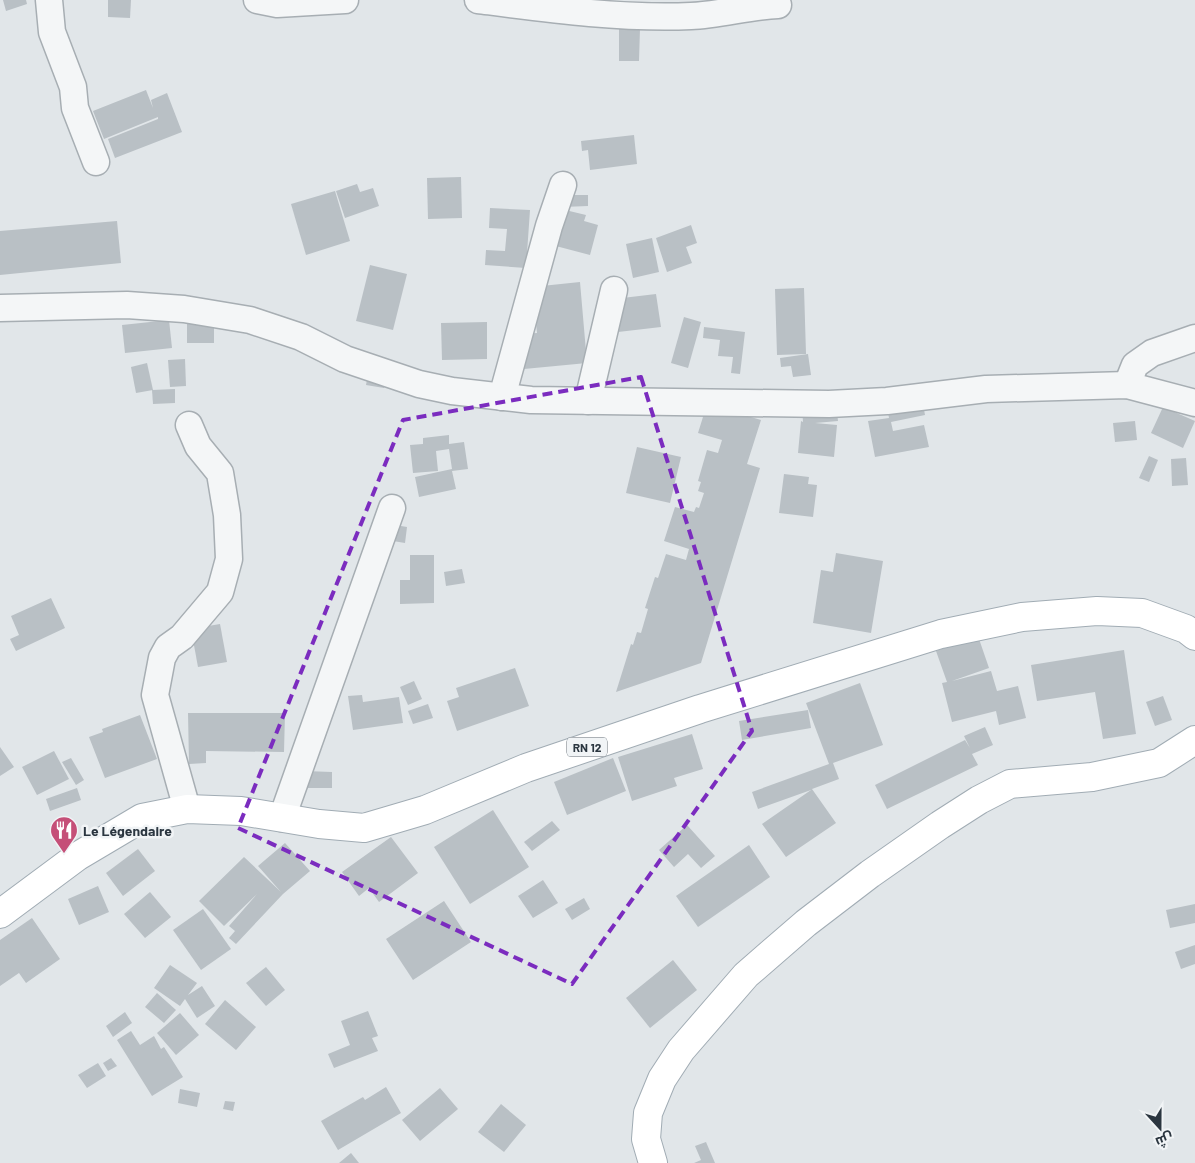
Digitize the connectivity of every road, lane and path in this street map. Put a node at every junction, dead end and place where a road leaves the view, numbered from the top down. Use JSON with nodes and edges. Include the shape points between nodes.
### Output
{"nodes":[{"id":1,"x":49,"y":0,"type":"edge"},
{"id":2,"x":257,"y":0,"type":"edge"},
{"id":3,"x":345,"y":0,"type":"edge"},
{"id":4,"x":478,"y":0,"type":"edge"},
{"id":5,"x":778,"y":5,"type":"dead end"},
{"id":6,"x":96,"y":162,"type":"dead end"},
{"id":7,"x":563,"y":186,"type":"dead end"},
{"id":8,"x":614,"y":290,"type":"dead end"},
{"id":9,"x":0,"y":308,"type":"edge"},
{"id":10,"x":1195,"y":338,"type":"edge"},
{"id":11,"x":1127,"y":385,"type":"junction"},
{"id":12,"x":502,"y":397,"type":"junction"},
{"id":13,"x":588,"y":401,"type":"junction"},
{"id":14,"x":1195,"y":403,"type":"edge"},
{"id":15,"x":189,"y":425,"type":"dead end"},
{"id":16,"x":392,"y":508,"type":"dead end"},
{"id":17,"x":1195,"y":636,"type":"edge"},
{"id":18,"x":1195,"y":740,"type":"edge"},
{"id":19,"x":187,"y":809,"type":"junction"},
{"id":20,"x":282,"y":818,"type":"junction"},
{"id":21,"x":0,"y":914,"type":"edge"},
{"id":22,"x":653,"y":1163,"type":"edge"}],
"edges":[{"from":1,"to":6,"type":"street","via":[[52,32]]},
{"from":2,"to":3,"type":"street","via":[[277,4]]},
{"from":4,"to":5,"type":"street","via":[[564,11],[693,16],[757,5]]},
{"from":7,"to":12,"type":"street"},
{"from":8,"to":13,"type":"street"},
{"from":9,"to":12,"type":"street","via":[[126,305],[184,308],[250,320],[301,337],[378,372],[452,391]]},
{"from":10,"to":11,"type":"street","via":[[1152,353],[1135,365]]},
{"from":11,"to":13,"type":"street","via":[[986,389],[829,404]]},
{"from":11,"to":14,"type":"street"},
{"from":12,"to":13,"type":"street"},
{"from":15,"to":19,"type":"street","via":[[198,446],[220,473],[227,515],[229,559],[220,592],[182,637],[168,647],[162,658],[155,695]]},
{"from":16,"to":20,"type":"street"},
{"from":17,"to":20,"type":"main road","number":"RN 12","via":[[1186,629],[1142,612],[1097,611],[1022,617],[941,634],[700,709],[526,768],[425,810],[372,825],[355,827]]},
{"from":18,"to":22,"type":"main road","via":[[1159,763],[1092,777],[1010,784],[940,825],[806,923],[746,975],[681,1050],[662,1079],[648,1113],[646,1139]]},
{"from":19,"to":20,"type":"main road","number":"RN 12"},
{"from":19,"to":21,"type":"main road","number":"RN 12","via":[[142,818],[78,856]]}]}
